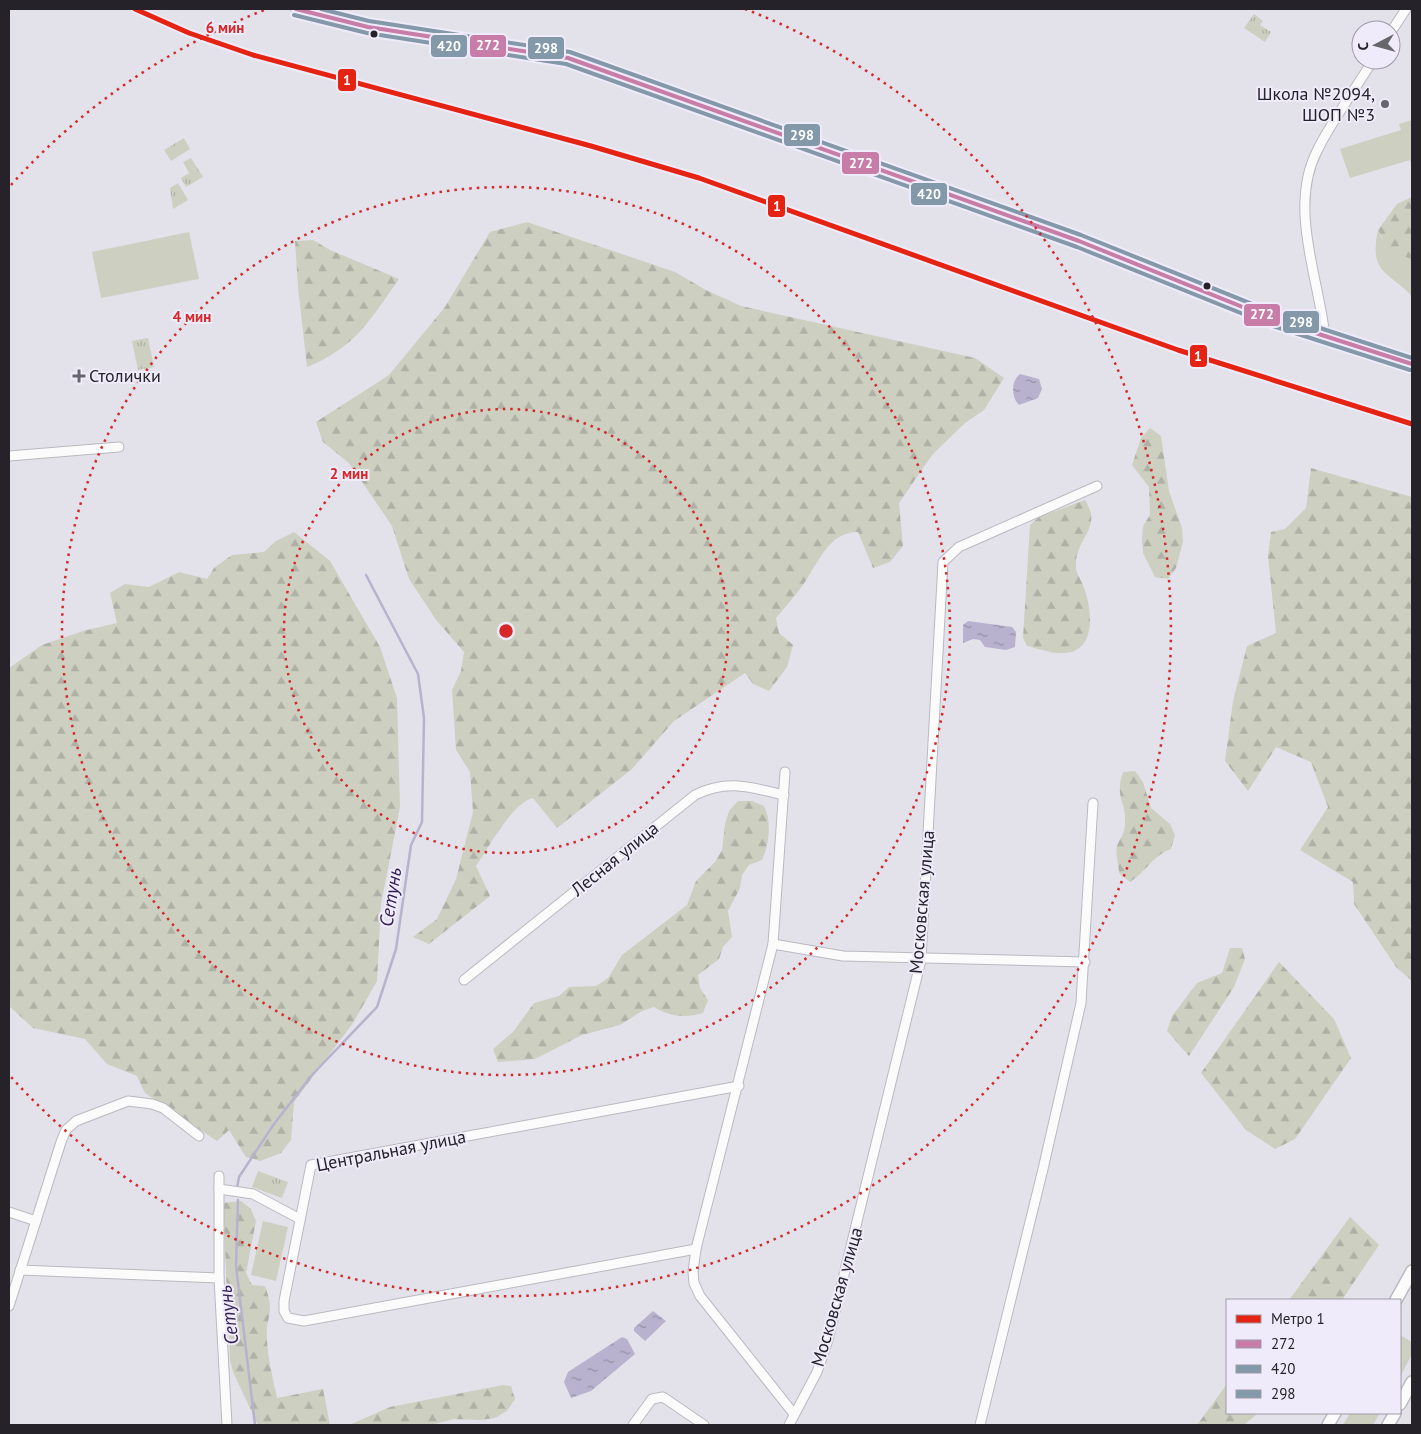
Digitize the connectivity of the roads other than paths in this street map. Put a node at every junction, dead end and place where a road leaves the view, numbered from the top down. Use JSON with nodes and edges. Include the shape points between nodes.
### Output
{"nodes":[{"id":1,"x":296,"y":9,"type":"edge"},
{"id":2,"x":1406,"y":9,"type":"edge"},
{"id":3,"x":1399,"y":20,"type":"edge"},
{"id":4,"x":1367,"y":70,"type":"edge"},
{"id":5,"x":1325,"y":337,"type":"junction"},
{"id":6,"x":1412,"y":364,"type":"edge"},
{"id":7,"x":119,"y":447,"type":"dead end"},
{"id":8,"x":9,"y":456,"type":"edge"},
{"id":9,"x":1097,"y":486,"type":"dead end"},
{"id":10,"x":785,"y":772,"type":"dead end"},
{"id":11,"x":784,"y":795,"type":"junction"},
{"id":12,"x":1092,"y":803,"type":"dead end"},
{"id":13,"x":773,"y":944,"type":"junction"},
{"id":14,"x":920,"y":960,"type":"junction"},
{"id":15,"x":1084,"y":962,"type":"junction"},
{"id":16,"x":464,"y":980,"type":"dead end"},
{"id":17,"x":738,"y":1086,"type":"junction"},
{"id":18,"x":199,"y":1136,"type":"dead end"},
{"id":19,"x":220,"y":1176,"type":"dead end"},
{"id":20,"x":218,"y":1189,"type":"junction"},
{"id":21,"x":9,"y":1212,"type":"edge"},
{"id":22,"x":300,"y":1219,"type":"junction"},
{"id":23,"x":36,"y":1221,"type":"junction"},
{"id":24,"x":696,"y":1249,"type":"junction"},
{"id":25,"x":20,"y":1270,"type":"junction"},
{"id":26,"x":1412,"y":1271,"type":"edge"},
{"id":27,"x":219,"y":1278,"type":"junction"},
{"id":28,"x":1397,"y":1299,"type":"edge"},
{"id":29,"x":9,"y":1306,"type":"edge"},
{"id":30,"x":1412,"y":1382,"type":"edge"},
{"id":31,"x":1401,"y":1402,"type":"edge"},
{"id":32,"x":794,"y":1414,"type":"junction"},
{"id":33,"x":1334,"y":1414,"type":"edge"},
{"id":34,"x":1394,"y":1414,"type":"edge"},
{"id":35,"x":227,"y":1425,"type":"edge"},
{"id":36,"x":633,"y":1425,"type":"edge"},
{"id":37,"x":704,"y":1425,"type":"edge"},
{"id":38,"x":789,"y":1425,"type":"edge"},
{"id":39,"x":980,"y":1425,"type":"edge"},
{"id":40,"x":1328,"y":1425,"type":"edge"},
{"id":41,"x":1388,"y":1425,"type":"edge"}],
"edges":[{"from":1,"to":5,"type":"street","via":[[368,26],[568,58],[1080,241]]},
{"from":2,"to":3,"type":"street"},
{"from":4,"to":5,"type":"street","via":[[1316,152],[1308,184],[1306,225]]},
{"from":5,"to":6,"type":"street"},
{"from":7,"to":8,"type":"street"},
{"from":9,"to":14,"type":"street","name":"Московская улица","via":[[959,547],[944,562]]},
{"from":10,"to":11,"type":"street"},
{"from":11,"to":13,"type":"street"},
{"from":11,"to":16,"type":"street","name":"Лесная улица","via":[[728,785],[711,787],[695,795]]},
{"from":12,"to":15,"type":"street"},
{"from":13,"to":14,"type":"street","via":[[843,956]]},
{"from":13,"to":17,"type":"street"},
{"from":14,"to":15,"type":"street"},
{"from":14,"to":32,"type":"street","name":"Московская улица","via":[[828,1340],[817,1372]]},
{"from":15,"to":39,"type":"street","via":[[1082,1003]]},
{"from":17,"to":22,"type":"street","name":"Центральная улица","via":[[314,1163],[308,1168]]},
{"from":17,"to":24,"type":"street"},
{"from":18,"to":23,"type":"street","via":[[163,1108],[139,1101],[128,1101],[76,1121],[66,1130],[61,1142]]},
{"from":19,"to":20,"type":"street"},
{"from":20,"to":22,"type":"street","via":[[253,1194]]},
{"from":20,"to":27,"type":"street"},
{"from":21,"to":23,"type":"street"},
{"from":22,"to":24,"type":"street","name":"Центральная улица","via":[[284,1301],[284,1311],[295,1321]]},
{"from":23,"to":25,"type":"street"},
{"from":24,"to":32,"type":"street","via":[[693,1272],[700,1296]]},
{"from":25,"to":27,"type":"street"},
{"from":25,"to":29,"type":"street"},
{"from":26,"to":28,"type":"main road"},
{"from":27,"to":35,"type":"street"},
{"from":30,"to":31,"type":"main road"},
{"from":32,"to":38,"type":"street","name":"Московская улица"},
{"from":33,"to":40,"type":"main road"},
{"from":34,"to":41,"type":"main road"},
{"from":36,"to":37,"type":"street","via":[[652,1399],[663,1397]]}]}
